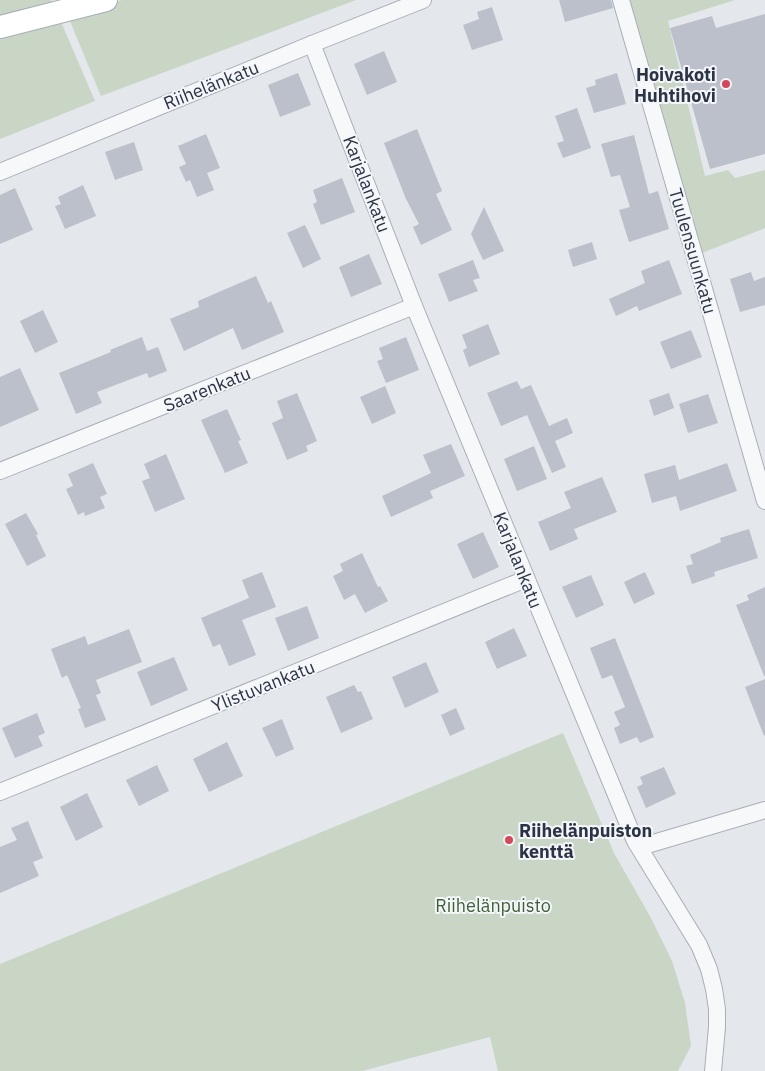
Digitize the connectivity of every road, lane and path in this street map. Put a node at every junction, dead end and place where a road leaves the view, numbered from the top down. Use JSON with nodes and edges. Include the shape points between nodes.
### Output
{"nodes":[{"id":1,"x":106,"y":0,"type":"edge"},
{"id":2,"x":423,"y":0,"type":"edge"},
{"id":3,"x":620,"y":0,"type":"edge"},
{"id":4,"x":0,"y":27,"type":"edge"},
{"id":5,"x":312,"y":44,"type":"junction"},
{"id":6,"x":0,"y":172,"type":"edge"},
{"id":7,"x":414,"y":306,"type":"junction"},
{"id":8,"x":0,"y":471,"type":"edge"},
{"id":9,"x":765,"y":501,"type":"edge"},
{"id":10,"x":526,"y":579,"type":"junction"},
{"id":11,"x":0,"y":792,"type":"edge"},
{"id":12,"x":765,"y":810,"type":"edge"},
{"id":13,"x":640,"y":847,"type":"junction"},
{"id":14,"x":713,"y":1071,"type":"edge"}],
"edges":[{"from":1,"to":4,"type":"main road"},
{"from":2,"to":5,"type":"street","name":"Riihelänkatu"},
{"from":3,"to":9,"type":"street","name":"Tuulensuunkatu"},
{"from":5,"to":6,"type":"street","name":"Riihelänkatu"},
{"from":5,"to":7,"type":"street","name":"Karjalankatu"},
{"from":7,"to":8,"type":"street","name":"Saarenkatu"},
{"from":7,"to":10,"type":"street","name":"Karjalankatu"},
{"from":10,"to":11,"type":"street","name":"Ylistuvankatu"},
{"from":10,"to":13,"type":"street","name":"Karjalankatu"},
{"from":12,"to":13,"type":"street"},
{"from":13,"to":14,"type":"street","name":"Karjalankatu","via":[[699,945],[709,969],[717,1009]]}]}
